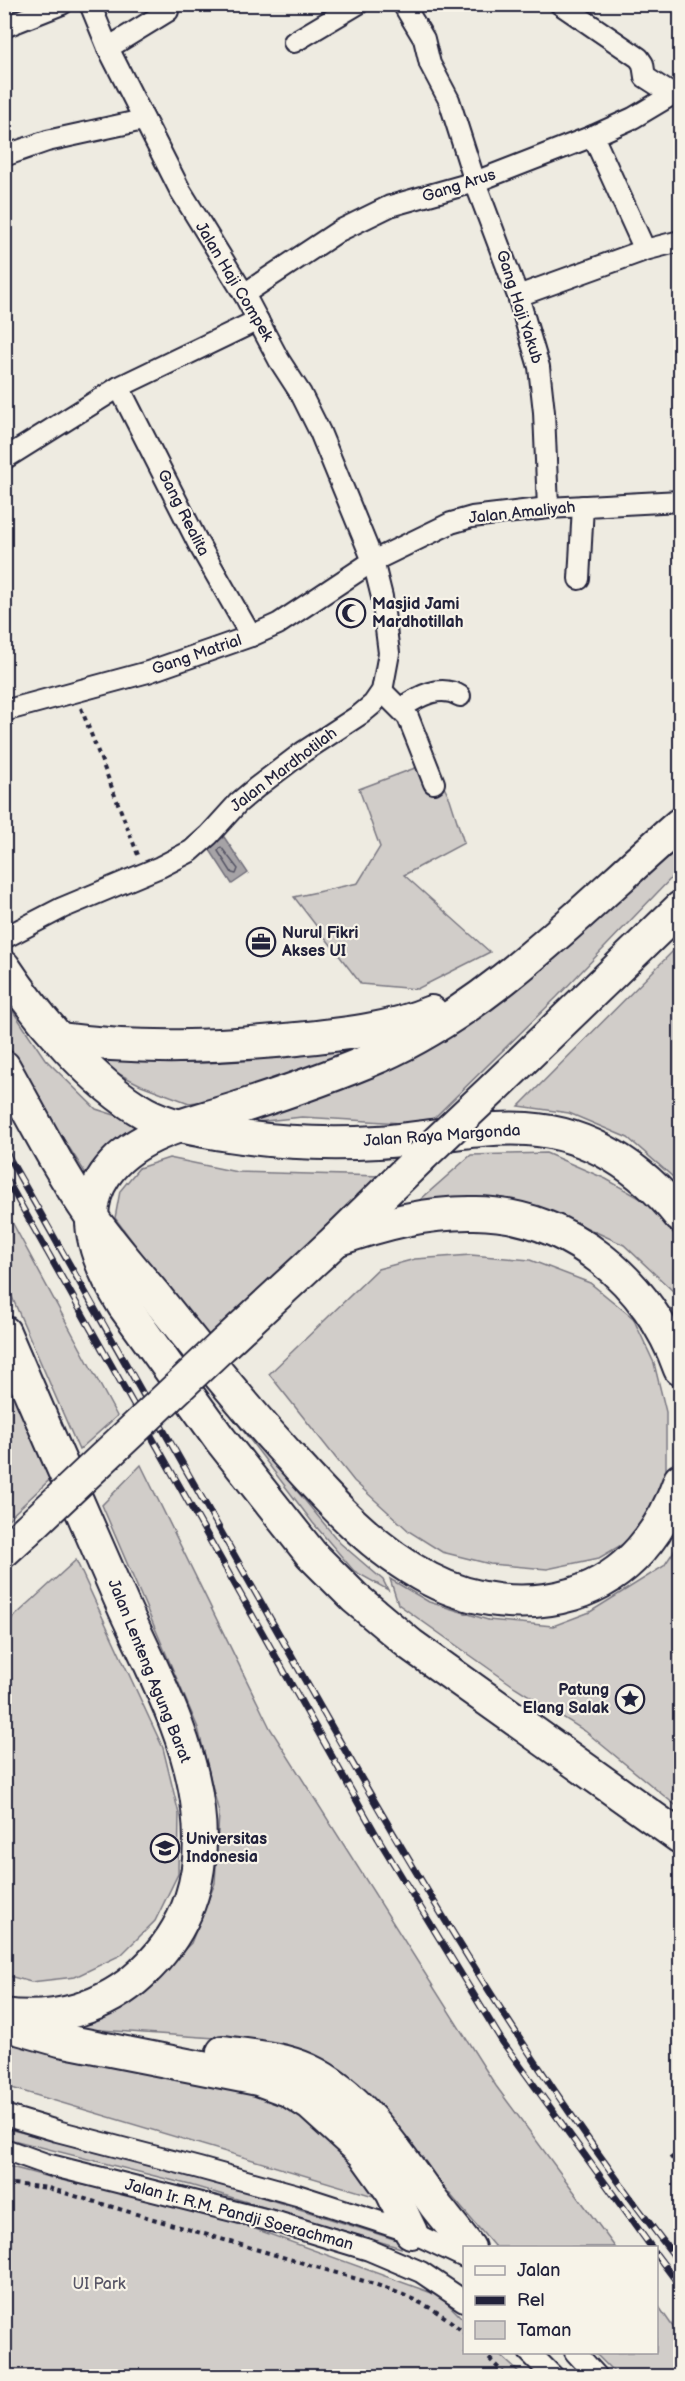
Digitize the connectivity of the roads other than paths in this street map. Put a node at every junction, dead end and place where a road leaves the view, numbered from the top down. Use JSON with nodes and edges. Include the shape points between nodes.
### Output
{"nodes":[{"id":1,"x":62,"y":4,"type":"edge"},
{"id":2,"x":90,"y":4,"type":"edge"},
{"id":3,"x":358,"y":4,"type":"edge"},
{"id":4,"x":403,"y":4,"type":"edge"},
{"id":5,"x":560,"y":4,"type":"edge"},
{"id":6,"x":168,"y":11,"type":"dead end"},
{"id":7,"x":4,"y":27,"type":"edge"},
{"id":8,"x":294,"y":42,"type":"dead end"},
{"id":9,"x":108,"y":48,"type":"junction"},
{"id":10,"x":677,"y":93,"type":"edge"},
{"id":11,"x":143,"y":120,"type":"junction"},
{"id":12,"x":592,"y":136,"type":"junction"},
{"id":13,"x":4,"y":156,"type":"edge"},
{"id":14,"x":475,"y":182,"type":"junction"},
{"id":15,"x":681,"y":241,"type":"edge"},
{"id":16,"x":645,"y":250,"type":"junction"},
{"id":17,"x":244,"y":294,"type":"junction"},
{"id":18,"x":518,"y":296,"type":"junction"},
{"id":19,"x":258,"y":320,"type":"junction"},
{"id":20,"x":119,"y":387,"type":"junction"},
{"id":21,"x":4,"y":459,"type":"edge"},
{"id":22,"x":681,"y":501,"type":"edge"},
{"id":23,"x":583,"y":507,"type":"junction"},
{"id":24,"x":548,"y":508,"type":"junction"},
{"id":25,"x":373,"y":561,"type":"junction"},
{"id":26,"x":579,"y":579,"type":"dead end"},
{"id":27,"x":251,"y":636,"type":"junction"},
{"id":28,"x":382,"y":692,"type":"junction"},
{"id":29,"x":460,"y":696,"type":"dead end"},
{"id":30,"x":400,"y":708,"type":"junction"},
{"id":31,"x":4,"y":711,"type":"edge"},
{"id":32,"x":434,"y":783,"type":"dead end"},
{"id":33,"x":681,"y":824,"type":"edge"},
{"id":34,"x":681,"y":908,"type":"edge"},
{"id":35,"x":568,"y":925,"type":"junction"},
{"id":36,"x":4,"y":938,"type":"edge"},
{"id":37,"x":4,"y":967,"type":"edge"},
{"id":38,"x":61,"y":1039,"type":"junction"},
{"id":39,"x":4,"y":1067,"type":"edge"},
{"id":40,"x":177,"y":1127,"type":"junction"},
{"id":41,"x":681,"y":1216,"type":"edge"},
{"id":42,"x":92,"y":1217,"type":"junction"},
{"id":43,"x":336,"y":1240,"type":"junction"},
{"id":44,"x":4,"y":1332,"type":"edge"},
{"id":45,"x":681,"y":1369,"type":"edge"},
{"id":46,"x":681,"y":1480,"type":"edge"},
{"id":47,"x":15,"y":1541,"type":"edge"},
{"id":48,"x":681,"y":1837,"type":"edge"},
{"id":49,"x":4,"y":2015,"type":"edge"},
{"id":50,"x":4,"y":2024,"type":"edge"},
{"id":51,"x":116,"y":2050,"type":"junction"},
{"id":52,"x":4,"y":2115,"type":"edge"},
{"id":53,"x":4,"y":2149,"type":"edge"},
{"id":54,"x":411,"y":2232,"type":"junction"},
{"id":55,"x":468,"y":2246,"type":"edge"},
{"id":56,"x":463,"y":2256,"type":"edge"},
{"id":57,"x":463,"y":2300,"type":"edge"},
{"id":58,"x":531,"y":2354,"type":"edge"},
{"id":59,"x":577,"y":2354,"type":"edge"},
{"id":60,"x":553,"y":2376,"type":"edge"},
{"id":61,"x":597,"y":2376,"type":"edge"}],
"edges":[{"from":1,"to":7,"type":"street"},
{"from":2,"to":9,"type":"street","name":"Jalan Haji Compek"},
{"from":3,"to":8,"type":"street"},
{"from":4,"to":14,"type":"street","name":"Gang Haji Yakub","via":[[424,39],[430,64],[449,100]]},
{"from":5,"to":10,"type":"street","via":[[639,58],[645,77]]},
{"from":6,"to":9,"type":"street"},
{"from":9,"to":11,"type":"street","name":"Jalan Haji Compek"},
{"from":10,"to":12,"type":"street","name":"Gang Arus"},
{"from":11,"to":13,"type":"street","via":[[47,141]]},
{"from":11,"to":17,"type":"street","name":"Jalan Haji Compek"},
{"from":12,"to":14,"type":"street","name":"Gang Arus"},
{"from":12,"to":16,"type":"street"},
{"from":14,"to":17,"type":"street","name":"Gang Arus","via":[[390,206],[339,231]]},
{"from":14,"to":18,"type":"street","name":"Gang Haji Yakub"},
{"from":15,"to":16,"type":"street"},
{"from":16,"to":18,"type":"street"},
{"from":17,"to":19,"type":"street","name":"Jalan Haji Compek"},
{"from":18,"to":24,"type":"street","name":"Gang Haji Yakub","via":[[539,367]]},
{"from":19,"to":20,"type":"street"},
{"from":19,"to":25,"type":"street","name":"Jalan Haji Compek","via":[[320,432]]},
{"from":20,"to":21,"type":"street"},
{"from":20,"to":27,"type":"street","name":"Gang Realita","via":[[198,543]]},
{"from":22,"to":23,"type":"street","name":"Jalan Amaliyah"},
{"from":23,"to":24,"type":"street","name":"Jalan Amaliyah"},
{"from":23,"to":26,"type":"street"},
{"from":24,"to":25,"type":"street","name":"Jalan Amaliyah","via":[[451,523]]},
{"from":25,"to":27,"type":"street","name":"Gang Matrial","via":[[278,624]]},
{"from":25,"to":28,"type":"street","via":[[389,653]]},
{"from":27,"to":31,"type":"street","name":"Gang Matrial","via":[[181,661]]},
{"from":28,"to":30,"type":"street"},
{"from":28,"to":36,"type":"street","name":"Jalan Mardhotilah","via":[[361,714],[238,802],[191,851]]},
{"from":29,"to":30,"type":"street","via":[[443,690],[416,698]]},
{"from":30,"to":32,"type":"street","via":[[408,717]]},
{"from":33,"to":35,"type":"main road"},
{"from":34,"to":43,"type":"main road","bridge":true},
{"from":35,"to":38,"type":"main road","via":[[436,1010],[376,1030],[228,1046],[112,1046]]},
{"from":35,"to":40,"type":"main road","via":[[479,997],[414,1039],[306,1084]]},
{"from":37,"to":38,"type":"main road","name":"Jalan Raya Margonda"},
{"from":38,"to":40,"type":"main road","name":"Jalan Raya Margonda","via":[[121,1098]]},
{"from":39,"to":42,"type":"main road","via":[[54,1159]]},
{"from":40,"to":41,"type":"main road","name":"Jalan Raya Margonda","via":[[276,1143],[325,1144],[488,1130],[542,1131],[589,1144],[626,1163]]},
{"from":40,"to":42,"type":"main road","via":[[136,1146],[112,1166],[97,1188]]},
{"from":42,"to":46,"type":"main road","via":[[235,1394],[356,1527],[409,1568],[451,1590],[524,1602],[562,1597],[596,1585],[641,1551],[664,1517]]},
{"from":42,"to":48,"type":"main road","via":[[101,1264],[124,1306],[220,1439],[311,1554],[411,1645]]},
{"from":43,"to":45,"type":"main road","via":[[381,1225],[436,1215],[477,1213],[536,1224],[579,1243],[629,1283],[666,1334]]},
{"from":43,"to":47,"type":"main road","bridge":true},
{"from":44,"to":49,"type":"main road","name":"Jalan Lenteng Agung Barat","via":[[173,1719],[195,1789],[200,1840],[197,1880],[190,1905],[180,1927],[138,1977],[118,1993],[78,2010],[32,2018]]},
{"from":50,"to":51,"type":"main road"},
{"from":51,"to":54,"type":"main road","via":[[258,2079],[299,2097],[364,2153],[392,2192]]},
{"from":51,"to":55,"type":"main road","via":[[136,2044],[174,2045],[280,2061],[321,2076],[360,2109],[394,2147]]},
{"from":52,"to":54,"type":"street","name":"Jalan Ir. R.M. Pandji Soerachman","via":[[297,2195]]},
{"from":53,"to":57,"type":"street","name":"Jalan Ir. R.M. Pandji Soerachman","via":[[46,2164],[280,2223],[369,2250],[422,2272]]},
{"from":54,"to":56,"type":"street","name":"Jalan Ir. R.M. Pandji Soerachman"},
{"from":58,"to":60,"type":"street"},
{"from":59,"to":61,"type":"street"}]}
